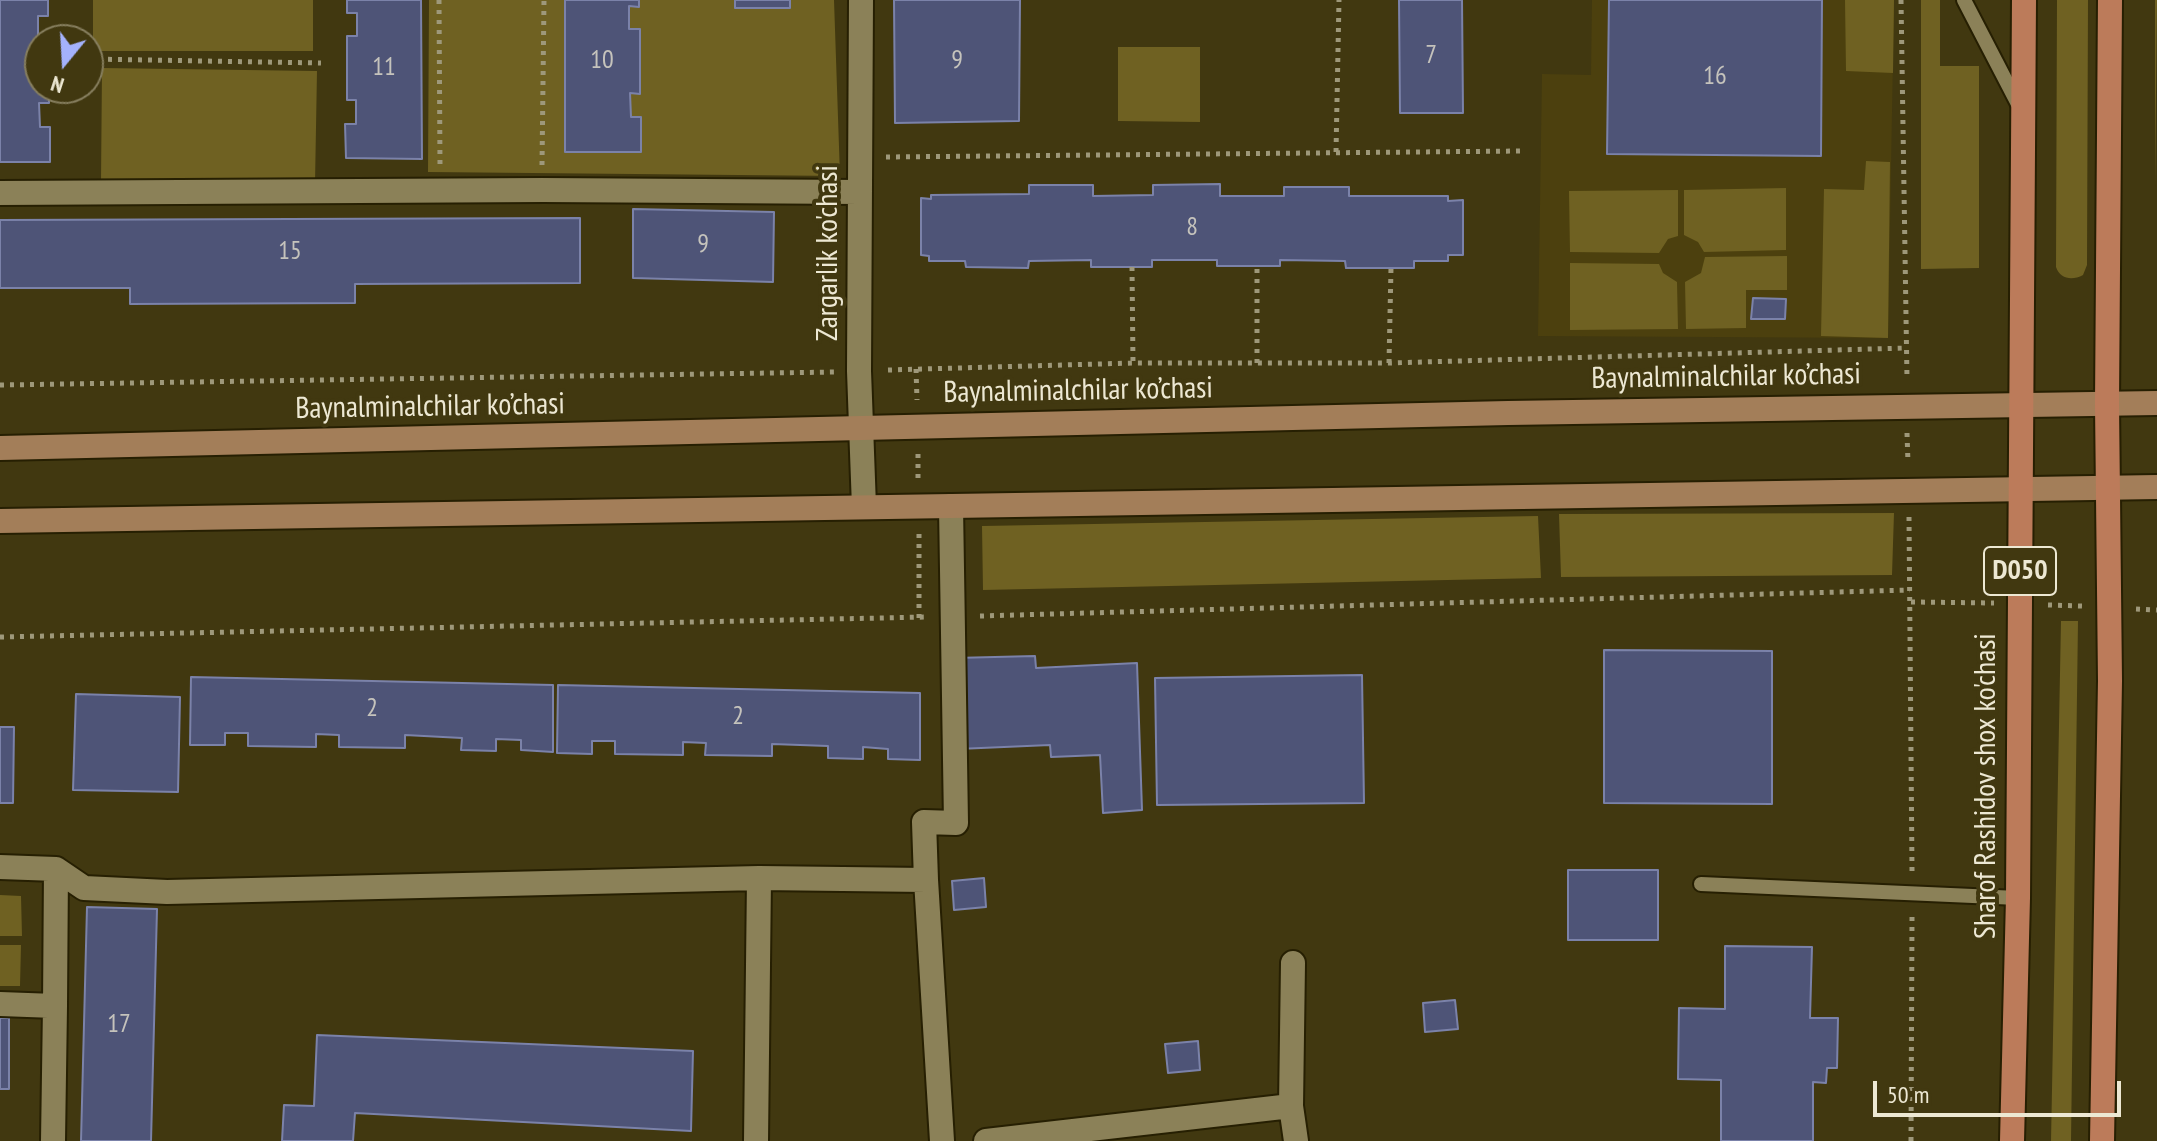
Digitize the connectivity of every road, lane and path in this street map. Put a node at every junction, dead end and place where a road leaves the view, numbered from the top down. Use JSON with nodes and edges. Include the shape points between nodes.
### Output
{"nodes":[{"id":1,"x":439,"y":0,"type":"edge"},
{"id":2,"x":544,"y":0,"type":"edge"},
{"id":3,"x":861,"y":0,"type":"edge"},
{"id":4,"x":1339,"y":0,"type":"edge"},
{"id":5,"x":1901,"y":0,"type":"edge"},
{"id":6,"x":1964,"y":0,"type":"edge"},
{"id":7,"x":2024,"y":0,"type":"edge"},
{"id":8,"x":2110,"y":0,"type":"edge"},
{"id":9,"x":104,"y":59,"type":"edge"},
{"id":10,"x":321,"y":63,"type":"dead end"},
{"id":11,"x":2025,"y":116,"type":"junction"},
{"id":12,"x":1521,"y":151,"type":"dead end"},
{"id":13,"x":1336,"y":152,"type":"junction"},
{"id":14,"x":860,"y":158,"type":"junction"},
{"id":15,"x":440,"y":190,"type":"junction"},
{"id":16,"x":542,"y":190,"type":"junction"},
{"id":17,"x":860,"y":192,"type":"junction"},
{"id":18,"x":0,"y":193,"type":"edge"},
{"id":19,"x":1257,"y":266,"type":"dead end"},
{"id":20,"x":1132,"y":267,"type":"dead end"},
{"id":21,"x":1391,"y":268,"type":"dead end"},
{"id":22,"x":1906,"y":348,"type":"junction"},
{"id":23,"x":1133,"y":363,"type":"junction"},
{"id":24,"x":1257,"y":363,"type":"junction"},
{"id":25,"x":1389,"y":363,"type":"junction"},
{"id":26,"x":859,"y":371,"type":"junction"},
{"id":27,"x":0,"y":385,"type":"edge"},
{"id":28,"x":2157,"y":403,"type":"edge"},
{"id":29,"x":2107,"y":404,"type":"junction"},
{"id":30,"x":1907,"y":406,"type":"junction"},
{"id":31,"x":2021,"y":406,"type":"junction"},
{"id":32,"x":860,"y":429,"type":"junction"},
{"id":33,"x":0,"y":448,"type":"edge"},
{"id":34,"x":2157,"y":487,"type":"edge"},
{"id":35,"x":2109,"y":488,"type":"junction"},
{"id":36,"x":1909,"y":490,"type":"junction"},
{"id":37,"x":2021,"y":490,"type":"junction"},
{"id":38,"x":951,"y":506,"type":"junction"},
{"id":39,"x":864,"y":507,"type":"junction"},
{"id":40,"x":0,"y":521,"type":"edge"},
{"id":41,"x":0,"y":867,"type":"edge"},
{"id":42,"x":56,"y":869,"type":"junction"},
{"id":43,"x":759,"y":878,"type":"junction"},
{"id":44,"x":926,"y":880,"type":"junction"},
{"id":45,"x":1701,"y":884,"type":"dead end"},
{"id":46,"x":1912,"y":894,"type":"junction"},
{"id":47,"x":2018,"y":898,"type":"junction"},
{"id":48,"x":1293,"y":963,"type":"dead end"},
{"id":49,"x":0,"y":1004,"type":"edge"},
{"id":50,"x":55,"y":1006,"type":"junction"},
{"id":51,"x":1291,"y":1106,"type":"junction"},
{"id":52,"x":53,"y":1141,"type":"edge"},
{"id":53,"x":756,"y":1141,"type":"edge"},
{"id":54,"x":942,"y":1141,"type":"edge"},
{"id":55,"x":986,"y":1141,"type":"edge"},
{"id":56,"x":1296,"y":1141,"type":"edge"},
{"id":57,"x":1911,"y":1141,"type":"edge"},
{"id":58,"x":2012,"y":1141,"type":"edge"},
{"id":59,"x":2102,"y":1141,"type":"edge"}],
"edges":[{"from":1,"to":15,"type":"path"},
{"from":2,"to":16,"type":"path"},
{"from":3,"to":14,"type":"street","name":"Zargarlik ko'chasi"},
{"from":4,"to":13,"type":"path"},
{"from":5,"to":22,"type":"path"},
{"from":6,"to":11,"type":"lane"},
{"from":7,"to":11,"type":"main road","name":"Sharof Rashidov shox ko'chasi","number":"D050"},
{"from":8,"to":29,"type":"main road"},
{"from":9,"to":10,"type":"path"},
{"from":11,"to":31,"type":"main road","name":"Sharof Rashidov shox ko'chasi","number":"D050"},
{"from":12,"to":13,"type":"path"},
{"from":13,"to":14,"type":"path"},
{"from":14,"to":17,"type":"street","name":"Zargarlik ko'chasi"},
{"from":15,"to":16,"type":"street"},
{"from":15,"to":18,"type":"street"},
{"from":16,"to":17,"type":"street"},
{"from":17,"to":26,"type":"street","name":"Zargarlik ko'chasi"},
{"from":19,"to":24,"type":"path"},
{"from":20,"to":23,"type":"path"},
{"from":21,"to":25,"type":"path"},
{"from":22,"to":25,"type":"path"},
{"from":22,"to":30,"type":"path"},
{"from":23,"to":24,"type":"path"},
{"from":23,"to":26,"type":"path"},
{"from":24,"to":25,"type":"path"},
{"from":26,"to":27,"type":"path"},
{"from":26,"to":32,"type":"street","name":"Zargarlik ko'chasi"},
{"from":28,"to":29,"type":"main road","name":"Baynalminalchilar ko’chasi"},
{"from":29,"to":31,"type":"main road","name":"Baynalminalchilar ko’chasi"},
{"from":29,"to":35,"type":"main road"},
{"from":30,"to":31,"type":"main road","name":"Baynalminalchilar ko’chasi"},
{"from":30,"to":32,"type":"main road","name":"Baynalminalchilar ko’chasi"},
{"from":30,"to":36,"type":"path"},
{"from":31,"to":37,"type":"main road","name":"Sharof Rashidov shox ko'chasi","number":"D050"},
{"from":32,"to":33,"type":"main road","name":"Baynalminalchilar ko’chasi"},
{"from":32,"to":39,"type":"street","name":"Zargarlik ko'chasi"},
{"from":34,"to":35,"type":"main road"},
{"from":35,"to":37,"type":"main road"},
{"from":35,"to":59,"type":"main road"},
{"from":36,"to":37,"type":"main road"},
{"from":36,"to":38,"type":"main road"},
{"from":36,"to":46,"type":"path"},
{"from":37,"to":47,"type":"main road","name":"Sharof Rashidov shox ko'chasi","number":"D050"},
{"from":38,"to":39,"type":"main road"},
{"from":38,"to":44,"type":"street","via":[[956,823],[924,822]]},
{"from":39,"to":40,"type":"main road"},
{"from":41,"to":42,"type":"street"},
{"from":42,"to":43,"type":"street","via":[[84,888],[167,892]]},
{"from":42,"to":50,"type":"street"},
{"from":43,"to":44,"type":"street"},
{"from":43,"to":53,"type":"street"},
{"from":44,"to":54,"type":"street"},
{"from":45,"to":46,"type":"lane"},
{"from":46,"to":47,"type":"lane"},
{"from":46,"to":57,"type":"path"},
{"from":47,"to":58,"type":"main road","name":"Sharof Rashidov shox ko'chasi","number":"D050"},
{"from":48,"to":51,"type":"street"},
{"from":49,"to":50,"type":"street"},
{"from":50,"to":52,"type":"street"},
{"from":51,"to":55,"type":"street"},
{"from":51,"to":56,"type":"street"}]}
